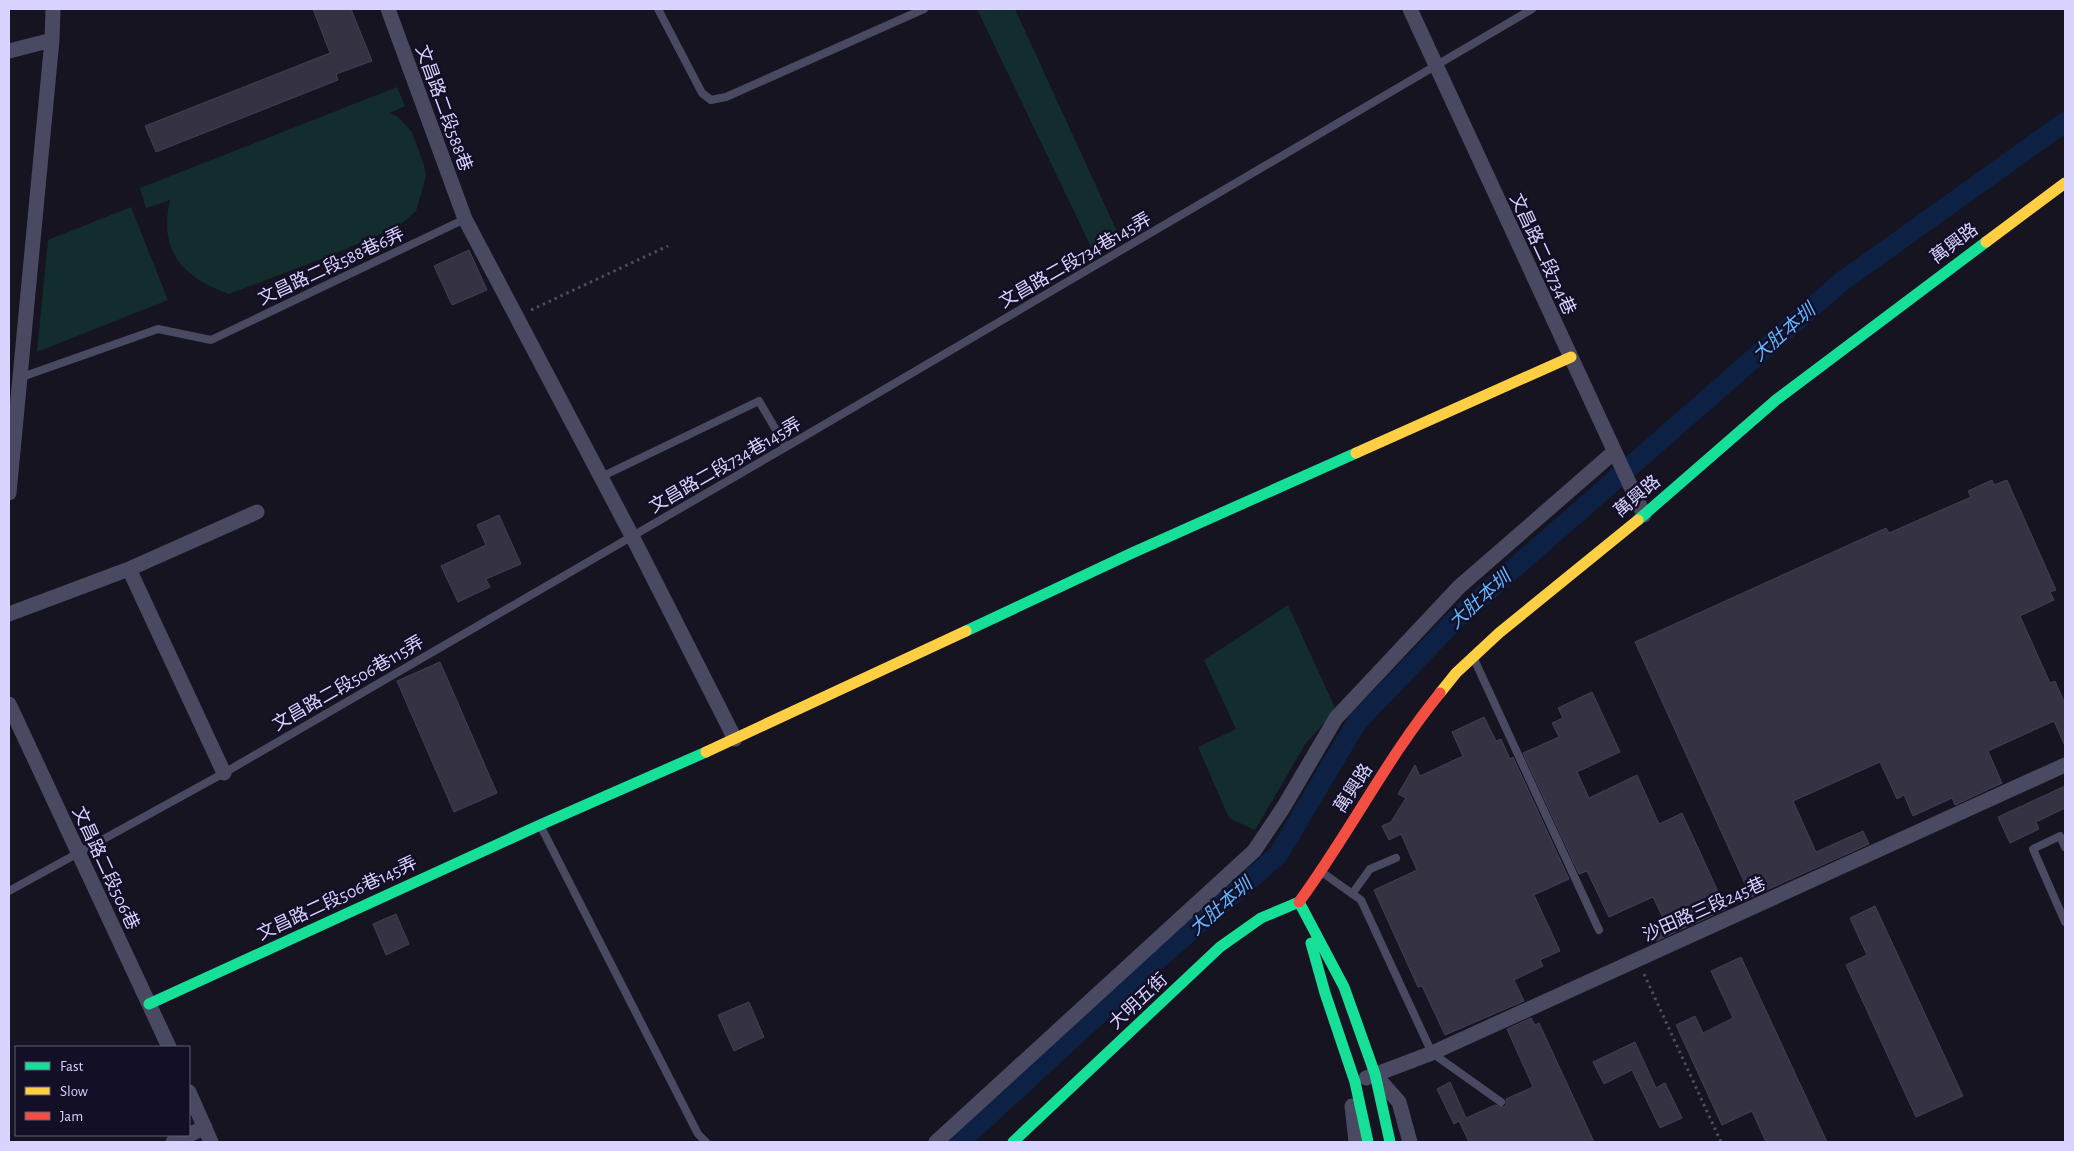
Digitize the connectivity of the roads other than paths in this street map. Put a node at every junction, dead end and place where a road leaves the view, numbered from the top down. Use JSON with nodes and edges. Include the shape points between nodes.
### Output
{"nodes":[{"id":1,"x":53,"y":9,"type":"edge"},
{"id":2,"x":388,"y":9,"type":"edge"},
{"id":3,"x":658,"y":9,"type":"edge"},
{"id":4,"x":924,"y":9,"type":"edge"},
{"id":5,"x":1410,"y":9,"type":"edge"},
{"id":6,"x":1532,"y":9,"type":"edge"},
{"id":7,"x":52,"y":40,"type":"junction"},
{"id":8,"x":9,"y":51,"type":"edge"},
{"id":9,"x":1435,"y":66,"type":"junction"},
{"id":10,"x":2065,"y":183,"type":"edge"},
{"id":11,"x":465,"y":219,"type":"junction"},
{"id":12,"x":1571,"y":357,"type":"junction"},
{"id":13,"x":19,"y":378,"type":"junction"},
{"id":14,"x":12,"y":423,"type":"edge"},
{"id":15,"x":786,"y":447,"type":"junction"},
{"id":16,"x":1614,"y":452,"type":"junction"},
{"id":17,"x":601,"y":478,"type":"junction"},
{"id":18,"x":9,"y":493,"type":"edge"},
{"id":19,"x":257,"y":512,"type":"dead end"},
{"id":20,"x":1644,"y":515,"type":"junction"},
{"id":21,"x":632,"y":536,"type":"junction"},
{"id":22,"x":129,"y":568,"type":"junction"},
{"id":23,"x":9,"y":614,"type":"edge"},
{"id":24,"x":1473,"y":657,"type":"junction"},
{"id":25,"x":9,"y":704,"type":"edge"},
{"id":26,"x":735,"y":739,"type":"junction"},
{"id":27,"x":2065,"y":766,"type":"edge"},
{"id":28,"x":224,"y":773,"type":"junction"},
{"id":29,"x":540,"y":825,"type":"junction"},
{"id":30,"x":2065,"y":847,"type":"edge"},
{"id":31,"x":78,"y":853,"type":"junction"},
{"id":32,"x":1396,"y":858,"type":"dead end"},
{"id":33,"x":1321,"y":872,"type":"junction"},
{"id":34,"x":9,"y":891,"type":"edge"},
{"id":35,"x":1352,"y":894,"type":"junction"},
{"id":36,"x":1299,"y":902,"type":"junction"},
{"id":37,"x":2065,"y":922,"type":"edge"},
{"id":38,"x":1599,"y":930,"type":"dead end"},
{"id":39,"x":149,"y":1004,"type":"junction"},
{"id":40,"x":169,"y":1046,"type":"edge"},
{"id":41,"x":1432,"y":1053,"type":"junction"},
{"id":42,"x":1375,"y":1074,"type":"junction"},
{"id":43,"x":1355,"y":1082,"type":"junction"},
{"id":44,"x":190,"y":1094,"type":"edge"},
{"id":45,"x":1501,"y":1102,"type":"dead end"},
{"id":46,"x":204,"y":1127,"type":"junction"},
{"id":47,"x":190,"y":1134,"type":"edge"},
{"id":48,"x":187,"y":1136,"type":"edge"},
{"id":49,"x":173,"y":1142,"type":"edge"},
{"id":50,"x":212,"y":1142,"type":"edge"},
{"id":51,"x":706,"y":1142,"type":"edge"},
{"id":52,"x":936,"y":1142,"type":"edge"},
{"id":53,"x":1013,"y":1142,"type":"edge"},
{"id":54,"x":1356,"y":1142,"type":"edge"},
{"id":55,"x":1368,"y":1142,"type":"edge"},
{"id":56,"x":1390,"y":1142,"type":"edge"},
{"id":57,"x":1410,"y":1142,"type":"edge"}],
"edges":[{"from":1,"to":7,"type":"street"},
{"from":2,"to":11,"type":"street","name":"文昌路二段588巷"},
{"from":3,"to":4,"type":"lane","via":[[702,93],[711,100],[726,97]]},
{"from":5,"to":9,"type":"street","name":"文昌路二段734巷"},
{"from":6,"to":9,"type":"lane","name":"文昌路二段734巷145弄"},
{"from":7,"to":8,"type":"street"},
{"from":7,"to":13,"type":"street"},
{"from":9,"to":12,"type":"street","name":"文昌路二段734巷"},
{"from":9,"to":15,"type":"lane","name":"文昌路二段734巷145弄"},
{"from":10,"to":20,"type":"street","name":"萬興路","via":[[1776,400]]},
{"from":11,"to":13,"type":"lane","name":"文昌路二段588巷6弄","via":[[211,340],[158,329]]},
{"from":11,"to":17,"type":"street","name":"文昌路二段588巷"},
{"from":12,"to":16,"type":"street","name":"文昌路二段734巷"},
{"from":12,"to":26,"type":"street","name":"文昌路二段506巷145弄","via":[[1132,553]]},
{"from":13,"to":14,"type":"street"},
{"from":14,"to":18,"type":"street"},
{"from":15,"to":17,"type":"lane","via":[[759,401]]},
{"from":15,"to":21,"type":"lane","name":"文昌路二段734巷145弄"},
{"from":16,"to":20,"type":"street","name":"文昌路二段734巷"},
{"from":16,"to":52,"type":"street","via":[[1458,587],[1336,718],[1284,808],[1254,851]]},
{"from":17,"to":21,"type":"street","name":"文昌路二段588巷"},
{"from":19,"to":22,"type":"street"},
{"from":20,"to":24,"type":"street","name":"萬興路"},
{"from":21,"to":26,"type":"street","name":"文昌路二段588巷"},
{"from":21,"to":28,"type":"lane","name":"文昌路二段506巷115弄"},
{"from":22,"to":23,"type":"street"},
{"from":22,"to":28,"type":"street"},
{"from":24,"to":33,"type":"street","name":"萬興路","via":[[1418,720]]},
{"from":24,"to":38,"type":"lane"},
{"from":25,"to":31,"type":"street","name":"文昌路二段506巷"},
{"from":26,"to":29,"type":"street","name":"文昌路二段506巷145弄"},
{"from":27,"to":41,"type":"street","name":"沙田路三段245巷"},
{"from":28,"to":31,"type":"lane","name":"文昌路二段506巷115弄"},
{"from":29,"to":39,"type":"street","name":"文昌路二段506巷145弄"},
{"from":29,"to":51,"type":"lane","via":[[698,1134]]},
{"from":30,"to":37,"type":"lane","via":[[2060,836],[2032,849]]},
{"from":31,"to":34,"type":"lane","name":"文昌路二段506巷115弄"},
{"from":31,"to":39,"type":"street","name":"文昌路二段506巷"},
{"from":32,"to":35,"type":"lane","via":[[1370,869]]},
{"from":33,"to":35,"type":"lane"},
{"from":33,"to":36,"type":"street","name":"萬興路"},
{"from":35,"to":41,"type":"lane","via":[[1362,900]]},
{"from":36,"to":42,"type":"street","via":[[1344,987]]},
{"from":36,"to":43,"type":"street","via":[[1325,994]]},
{"from":36,"to":53,"type":"street","name":"大明五街","via":[[1261,918],[1220,947]]},
{"from":39,"to":40,"type":"street","name":"文昌路二段506巷"},
{"from":41,"to":42,"type":"street","name":"沙田路三段245巷"},
{"from":41,"to":45,"type":"lane"},
{"from":42,"to":43,"type":"street","name":"沙田路三段245巷"},
{"from":42,"to":56,"type":"street"},
{"from":42,"to":57,"type":"street","via":[[1399,1102]]},
{"from":43,"to":54,"type":"street","via":[[1351,1109]]},
{"from":43,"to":55,"type":"street"},
{"from":44,"to":46,"type":"street"},
{"from":46,"to":47,"type":"street"},
{"from":46,"to":50,"type":"street"},
{"from":48,"to":49,"type":"street"}]}
